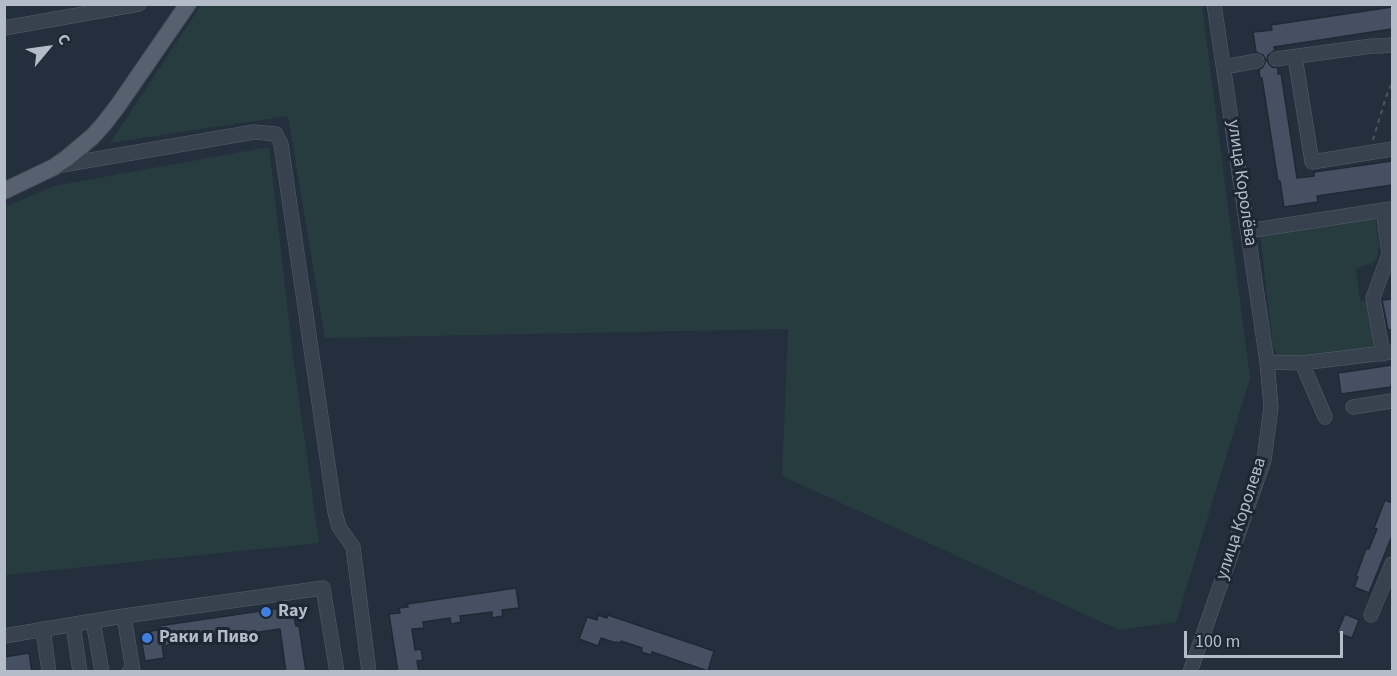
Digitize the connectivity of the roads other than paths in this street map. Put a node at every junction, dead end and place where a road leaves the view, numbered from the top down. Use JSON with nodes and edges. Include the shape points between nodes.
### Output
{"nodes":[{"id":1,"x":139,"y":4,"type":"edge"},
{"id":2,"x":188,"y":4,"type":"edge"},
{"id":3,"x":1214,"y":4,"type":"edge"},
{"id":4,"x":4,"y":28,"type":"edge"},
{"id":5,"x":1392,"y":45,"type":"edge"},
{"id":6,"x":1295,"y":57,"type":"junction"},
{"id":7,"x":1276,"y":59,"type":"dead end"},
{"id":8,"x":1257,"y":61,"type":"dead end"},
{"id":9,"x":1224,"y":67,"type":"junction"},
{"id":10,"x":1392,"y":149,"type":"edge"},
{"id":11,"x":54,"y":167,"type":"junction"},
{"id":12,"x":4,"y":190,"type":"edge"},
{"id":13,"x":1388,"y":209,"type":"edge"},
{"id":14,"x":1248,"y":231,"type":"junction"},
{"id":15,"x":1388,"y":353,"type":"edge"},
{"id":16,"x":1267,"y":362,"type":"junction"},
{"id":17,"x":1302,"y":363,"type":"junction"},
{"id":18,"x":1392,"y":401,"type":"edge"},
{"id":19,"x":1353,"y":407,"type":"dead end"},
{"id":20,"x":1325,"y":417,"type":"dead end"},
{"id":21,"x":1392,"y":564,"type":"edge"},
{"id":22,"x":1371,"y":615,"type":"dead end"},
{"id":23,"x":124,"y":616,"type":"junction"},
{"id":24,"x":93,"y":621,"type":"junction"},
{"id":25,"x":73,"y":625,"type":"junction"},
{"id":26,"x":43,"y":629,"type":"junction"},
{"id":27,"x":4,"y":636,"type":"edge"},
{"id":28,"x":49,"y":672,"type":"edge"},
{"id":29,"x":80,"y":672,"type":"edge"},
{"id":30,"x":102,"y":672,"type":"edge"},
{"id":31,"x":129,"y":672,"type":"edge"},
{"id":32,"x":337,"y":672,"type":"edge"},
{"id":33,"x":369,"y":672,"type":"edge"},
{"id":34,"x":1190,"y":672,"type":"edge"}],
"edges":[{"from":1,"to":4,"type":"street"},
{"from":2,"to":11,"type":"main road","via":[[103,125]]},
{"from":3,"to":9,"type":"street","name":"улица Королёва"},
{"from":5,"to":6,"type":"street"},
{"from":6,"to":7,"type":"street"},
{"from":6,"to":10,"type":"street","via":[[1312,162]]},
{"from":8,"to":9,"type":"street"},
{"from":9,"to":14,"type":"street","name":"улица Королёва"},
{"from":11,"to":12,"type":"main road"},
{"from":11,"to":33,"type":"street","via":[[254,132],[276,134],[281,144],[334,512],[353,547]]},
{"from":13,"to":14,"type":"street"},
{"from":13,"to":15,"type":"street","via":[[1389,254],[1373,298]]},
{"from":14,"to":16,"type":"street","name":"улица Королёва"},
{"from":15,"to":17,"type":"street"},
{"from":16,"to":17,"type":"street"},
{"from":16,"to":34,"type":"street","name":"улица Королева","via":[[1271,407],[1264,460]]},
{"from":17,"to":20,"type":"street"},
{"from":18,"to":19,"type":"street"},
{"from":21,"to":22,"type":"street"},
{"from":23,"to":24,"type":"street"},
{"from":23,"to":31,"type":"street","via":[[133,671]]},
{"from":23,"to":32,"type":"street","via":[[323,588]]},
{"from":24,"to":25,"type":"street"},
{"from":24,"to":30,"type":"street"},
{"from":25,"to":26,"type":"street"},
{"from":25,"to":29,"type":"street"},
{"from":26,"to":27,"type":"street"},
{"from":26,"to":28,"type":"street"}]}
